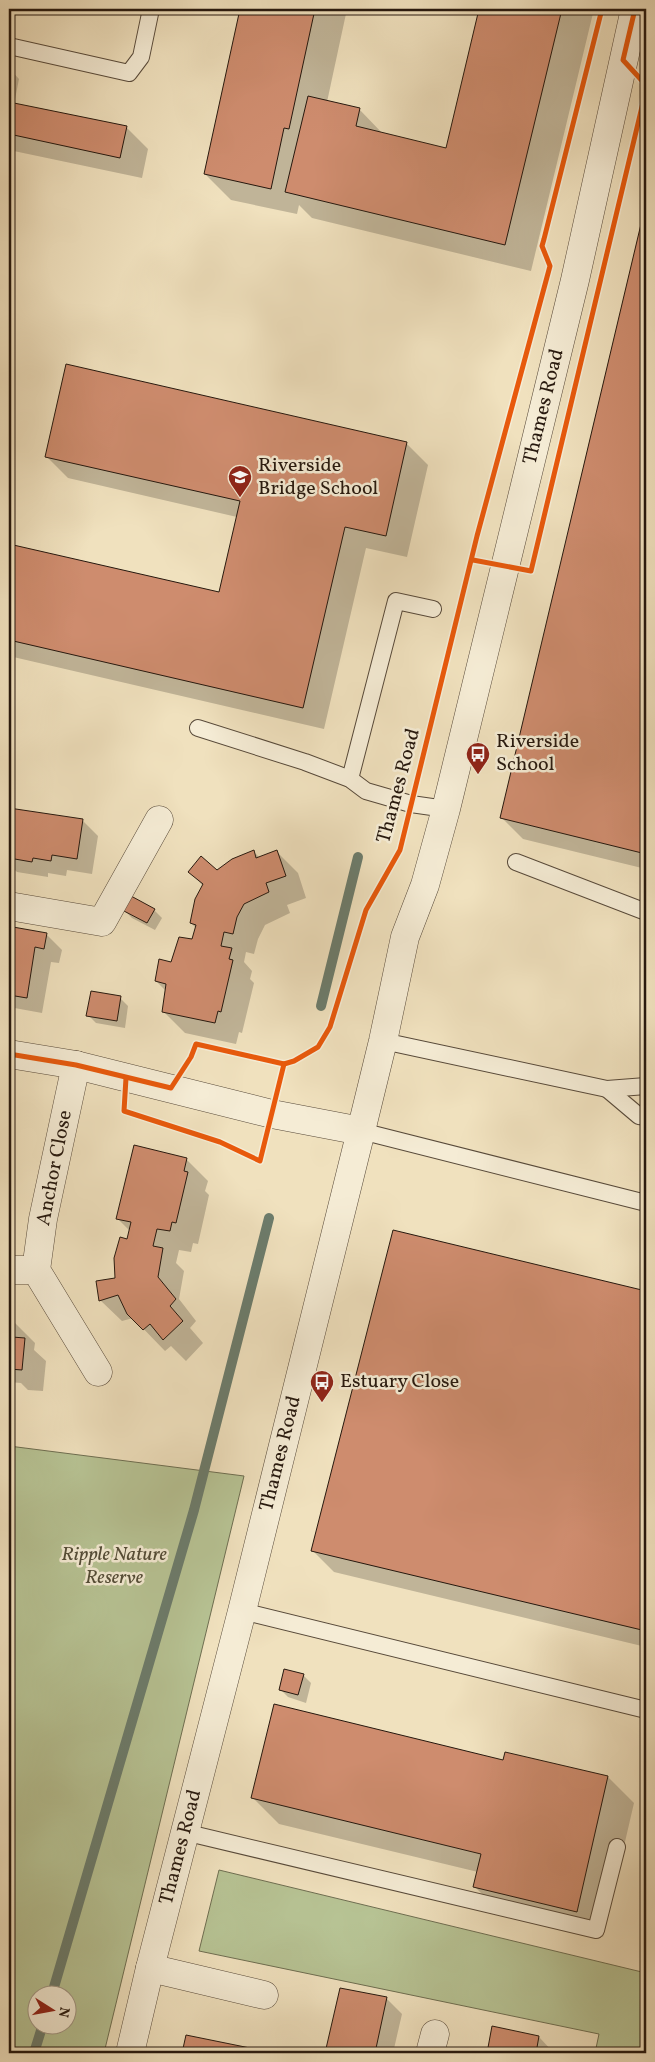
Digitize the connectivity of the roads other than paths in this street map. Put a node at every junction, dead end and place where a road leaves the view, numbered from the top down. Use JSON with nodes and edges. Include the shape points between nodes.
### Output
{"nodes":[{"id":1,"x":151,"y":9,"type":"edge"},
{"id":2,"x":634,"y":9,"type":"edge"},
{"id":3,"x":9,"y":46,"type":"edge"},
{"id":4,"x":433,"y":609,"type":"dead end"},
{"id":5,"x":198,"y":728,"type":"dead end"},
{"id":6,"x":350,"y":779,"type":"junction"},
{"id":7,"x":446,"y":809,"type":"junction"},
{"id":8,"x":158,"y":820,"type":"dead end"},
{"id":9,"x":516,"y":862,"type":"dead end"},
{"id":10,"x":9,"y":906,"type":"edge"},
{"id":11,"x":646,"y":912,"type":"edge"},
{"id":12,"x":383,"y":1041,"type":"junction"},
{"id":13,"x":9,"y":1054,"type":"edge"},
{"id":14,"x":76,"y":1066,"type":"junction"},
{"id":15,"x":646,"y":1086,"type":"edge"},
{"id":16,"x":607,"y":1089,"type":"junction"},
{"id":17,"x":646,"y":1118,"type":"edge"},
{"id":18,"x":361,"y":1131,"type":"junction"},
{"id":19,"x":646,"y":1203,"type":"edge"},
{"id":20,"x":9,"y":1270,"type":"edge"},
{"id":21,"x":36,"y":1270,"type":"junction"},
{"id":22,"x":98,"y":1372,"type":"dead end"},
{"id":23,"x":242,"y":1611,"type":"junction"},
{"id":24,"x":646,"y":1710,"type":"edge"},
{"id":25,"x":184,"y":1832,"type":"junction"},
{"id":26,"x":616,"y":1847,"type":"dead end"},
{"id":27,"x":150,"y":1968,"type":"junction"},
{"id":28,"x":264,"y":1995,"type":"dead end"},
{"id":29,"x":130,"y":2053,"type":"edge"}],
"edges":[{"from":1,"to":3,"type":"lane","via":[[141,57],[129,73]]},
{"from":2,"to":7,"type":"street","name":"Thames Road","via":[[575,280]]},
{"from":4,"to":6,"type":"lane","via":[[396,601]]},
{"from":5,"to":6,"type":"lane"},
{"from":6,"to":7,"type":"lane","via":[[366,791],[411,804]]},
{"from":7,"to":12,"type":"street","name":"Thames Road","via":[[425,885],[405,937]]},
{"from":8,"to":10,"type":"street","via":[[102,922]]},
{"from":9,"to":11,"type":"lane"},
{"from":12,"to":16,"type":"lane"},
{"from":12,"to":18,"type":"street","name":"Thames Road"},
{"from":13,"to":14,"type":"street"},
{"from":14,"to":18,"type":"street","via":[[272,1114]]},
{"from":14,"to":21,"type":"street","name":"Anchor Close","via":[[43,1219]]},
{"from":15,"to":16,"type":"lane"},
{"from":16,"to":17,"type":"lane","via":[[639,1116]]},
{"from":18,"to":19,"type":"lane"},
{"from":18,"to":23,"type":"street","name":"Thames Road"},
{"from":20,"to":21,"type":"street"},
{"from":21,"to":22,"type":"street"},
{"from":23,"to":24,"type":"lane"},
{"from":23,"to":25,"type":"street","name":"Thames Road"},
{"from":25,"to":26,"type":"lane","via":[[596,1930]]},
{"from":25,"to":27,"type":"street","name":"Thames Road"},
{"from":27,"to":28,"type":"street"},
{"from":27,"to":29,"type":"street","name":"Thames Road"}]}
